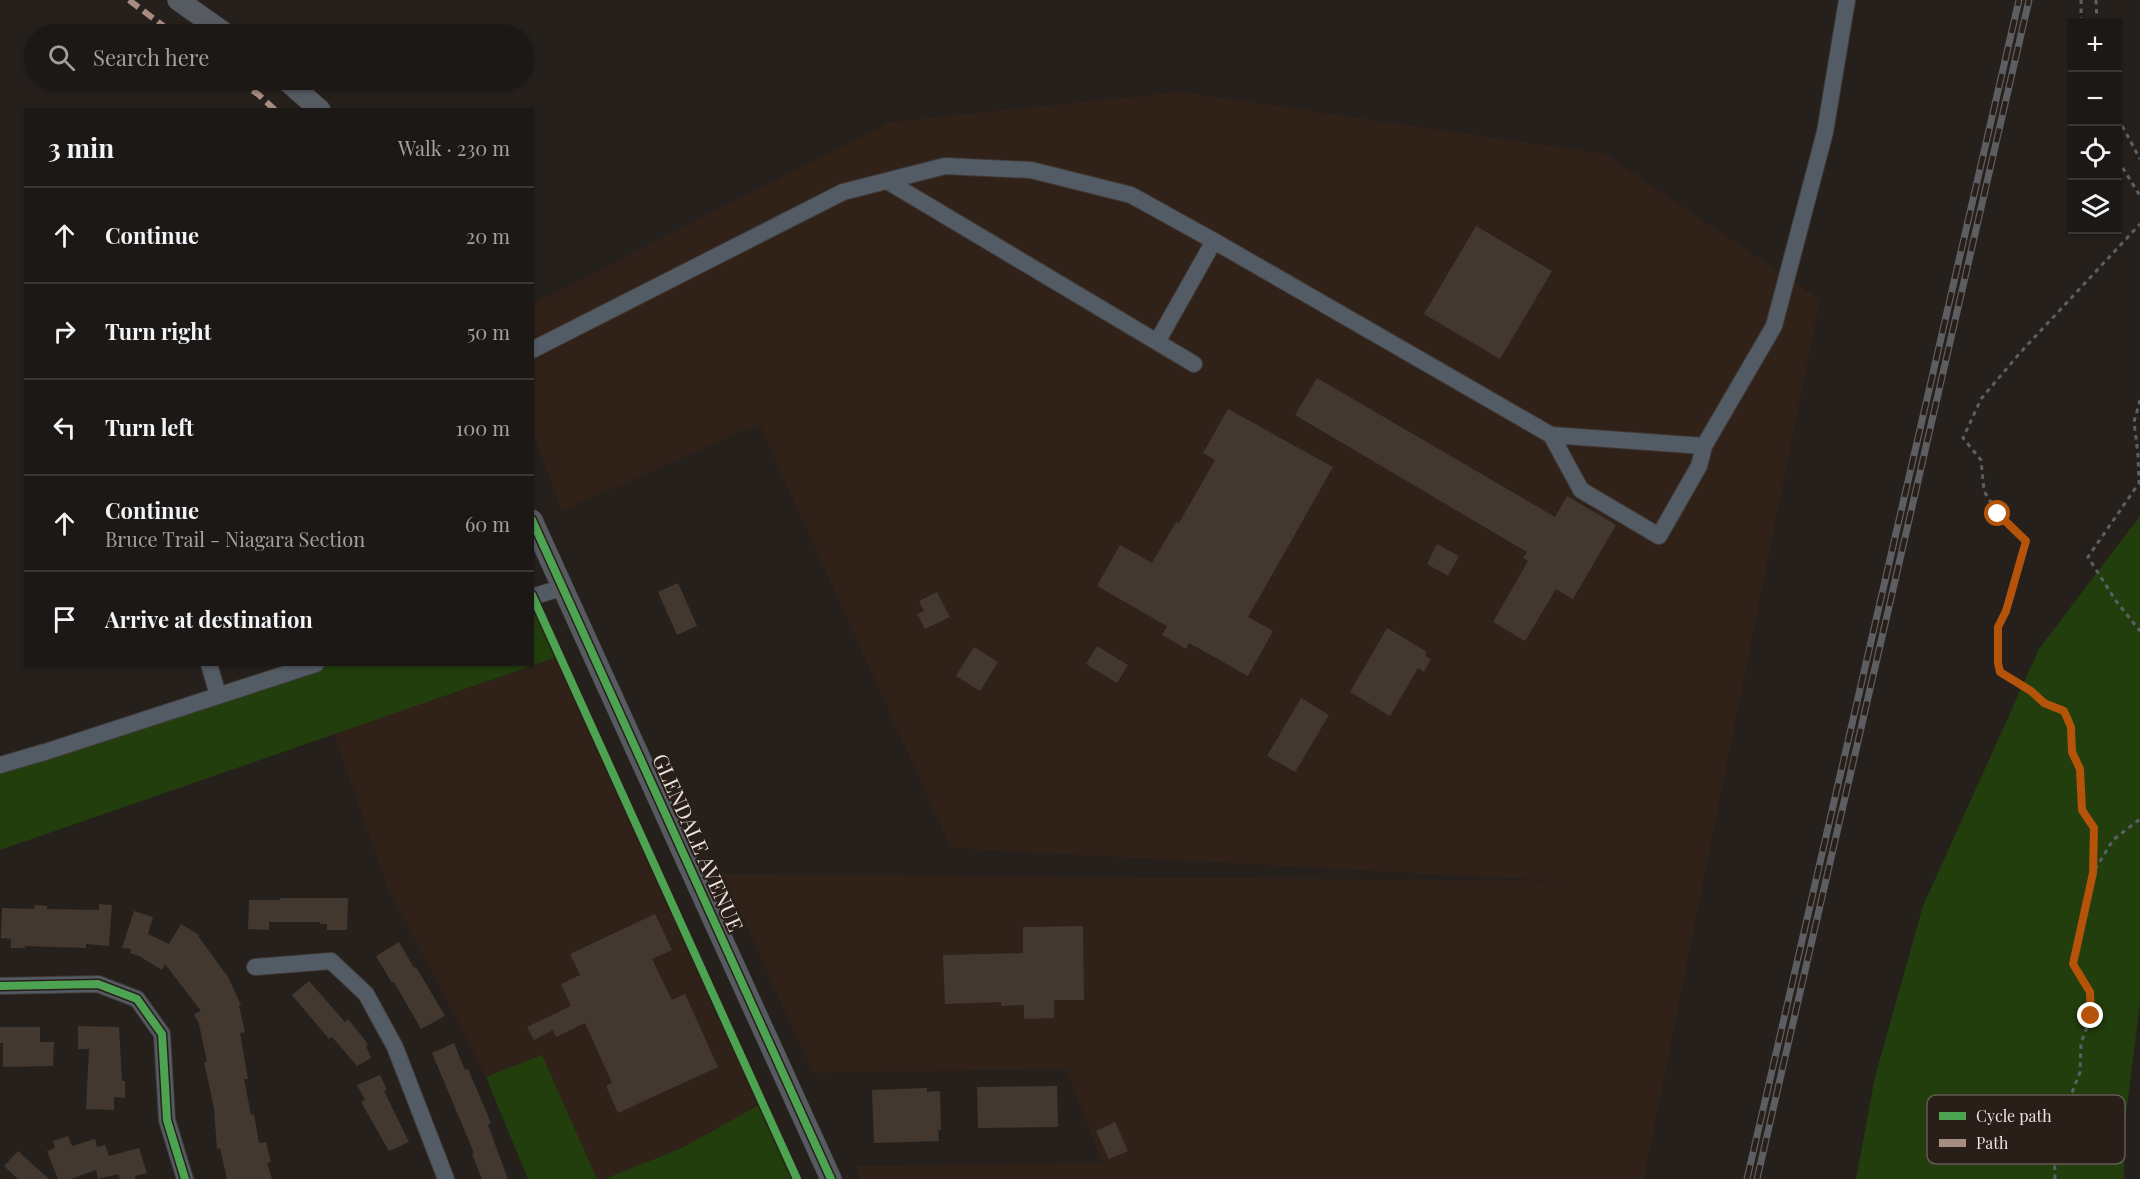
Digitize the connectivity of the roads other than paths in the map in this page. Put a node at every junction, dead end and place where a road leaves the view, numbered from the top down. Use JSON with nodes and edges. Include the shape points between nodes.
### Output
{"nodes":[{"id":1,"x":178,"y":0,"type":"edge"},
{"id":2,"x":1847,"y":0,"type":"edge"},
{"id":3,"x":212,"y":24,"type":"edge"},
{"id":4,"x":297,"y":90,"type":"edge"},
{"id":5,"x":318,"y":108,"type":"edge"},
{"id":6,"x":887,"y":181,"type":"junction"},
{"id":7,"x":1214,"y":241,"type":"junction"},
{"id":8,"x":1157,"y":342,"type":"junction"},
{"id":9,"x":534,"y":349,"type":"edge"},
{"id":10,"x":1194,"y":364,"type":"dead end"},
{"id":11,"x":1551,"y":435,"type":"junction"},
{"id":12,"x":1704,"y":446,"type":"junction"},
{"id":13,"x":534,"y":524,"type":"edge"},
{"id":14,"x":564,"y":587,"type":"junction"},
{"id":15,"x":534,"y":596,"type":"edge"},
{"id":16,"x":210,"y":666,"type":"edge"},
{"id":17,"x":304,"y":666,"type":"edge"},
{"id":18,"x":269,"y":672,"type":"edge"},
{"id":19,"x":218,"y":695,"type":"junction"},
{"id":20,"x":0,"y":765,"type":"edge"},
{"id":21,"x":255,"y":967,"type":"dead end"},
{"id":22,"x":0,"y":986,"type":"edge"},
{"id":23,"x":185,"y":1179,"type":"edge"},
{"id":24,"x":446,"y":1179,"type":"edge"},
{"id":25,"x":831,"y":1179,"type":"edge"}],
"edges":[{"from":1,"to":3,"type":"main road"},
{"from":2,"to":12,"type":"street","via":[[1825,132],[1774,326]]},
{"from":4,"to":5,"type":"main road"},
{"from":6,"to":7,"type":"street","via":[[945,166],[1031,170],[1131,195]]},
{"from":6,"to":8,"type":"street"},
{"from":6,"to":9,"type":"street","via":[[843,192]]},
{"from":7,"to":8,"type":"street"},
{"from":7,"to":11,"type":"street"},
{"from":8,"to":10,"type":"street"},
{"from":11,"to":12,"type":"street"},
{"from":11,"to":12,"type":"street","via":[[1581,490],[1659,536],[1699,466]]},
{"from":13,"to":14,"type":"main road","name":"GLENDALE AVENUE"},
{"from":14,"to":15,"type":"street"},
{"from":14,"to":25,"type":"main road","name":"GLENDALE AVENUE"},
{"from":16,"to":19,"type":"street"},
{"from":17,"to":18,"type":"street"},
{"from":18,"to":19,"type":"street"},
{"from":19,"to":20,"type":"street"},
{"from":21,"to":24,"type":"street","via":[[331,961],[366,994],[395,1047]]},
{"from":22,"to":23,"type":"street","via":[[98,984],[136,999],[162,1034],[167,1119]]}]}
